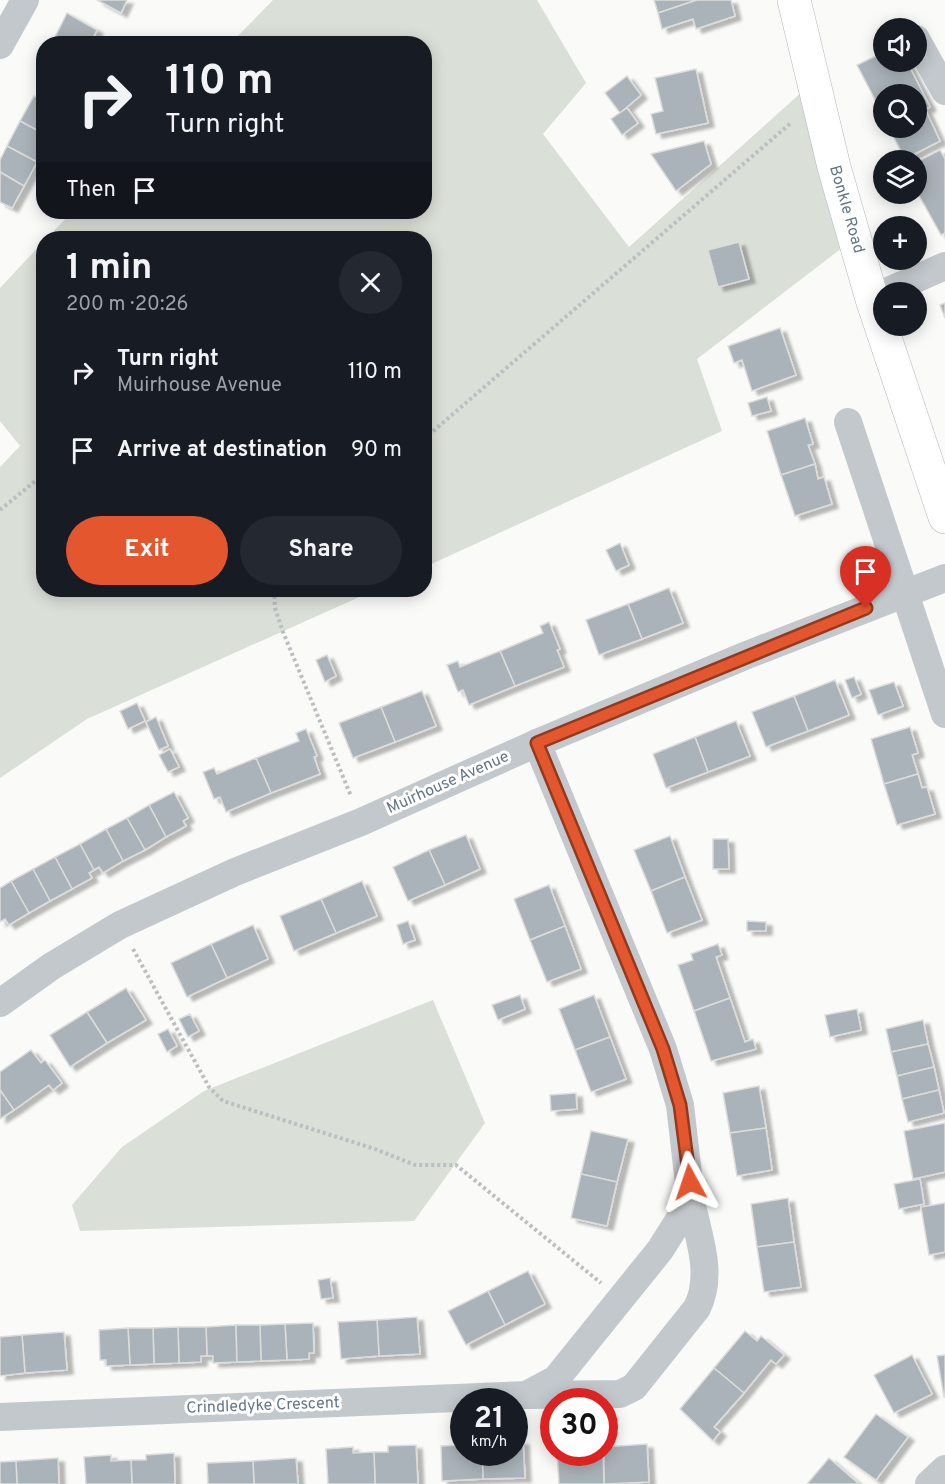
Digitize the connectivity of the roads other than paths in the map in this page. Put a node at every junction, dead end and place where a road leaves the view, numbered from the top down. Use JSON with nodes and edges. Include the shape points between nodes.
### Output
{"nodes":[{"id":1,"x":794,"y":0,"type":"edge"},
{"id":2,"x":13,"y":11,"type":"edge"},
{"id":3,"x":0,"y":45,"type":"edge"},
{"id":4,"x":927,"y":59,"type":"edge"},
{"id":5,"x":945,"y":91,"type":"edge"},
{"id":6,"x":945,"y":266,"type":"edge"},
{"id":7,"x":877,"y":282,"type":"edge"},
{"id":8,"x":910,"y":282,"type":"edge"},
{"id":9,"x":893,"y":336,"type":"edge"},
{"id":10,"x":848,"y":422,"type":"dead end"},
{"id":11,"x":945,"y":517,"type":"edge"},
{"id":12,"x":945,"y":578,"type":"edge"},
{"id":13,"x":905,"y":593,"type":"junction"},
{"id":14,"x":945,"y":714,"type":"edge"},
{"id":15,"x":537,"y":743,"type":"junction"},
{"id":16,"x":0,"y":1004,"type":"edge"},
{"id":17,"x":691,"y":1201,"type":"junction"},
{"id":18,"x":528,"y":1394,"type":"edge"},
{"id":19,"x":528,"y":1395,"type":"edge"},
{"id":20,"x":450,"y":1398,"type":"edge"},
{"id":21,"x":0,"y":1417,"type":"edge"},
{"id":22,"x":945,"y":1469,"type":"edge"},
{"id":23,"x":929,"y":1484,"type":"edge"}],
"edges":[{"from":1,"to":7,"type":"street","name":"Bonkle Road","via":[[818,99]]},
{"from":2,"to":3,"type":"street"},
{"from":4,"to":5,"type":"street"},
{"from":6,"to":8,"type":"street"},
{"from":9,"to":11,"type":"street","name":"Bonkle Road"},
{"from":10,"to":13,"type":"street"},
{"from":12,"to":13,"type":"street","name":"Muirhouse Avenue"},
{"from":13,"to":14,"type":"street"},
{"from":13,"to":15,"type":"street","name":"Muirhouse Avenue"},
{"from":15,"to":16,"type":"street","name":"Muirhouse Avenue","via":[[120,925],[52,966]]},
{"from":15,"to":17,"type":"street","name":"Crindledyke Crescent","via":[[663,1049],[680,1105]]},
{"from":17,"to":18,"type":"street","name":"Crindledyke Crescent","via":[[660,1250],[556,1379]]},
{"from":17,"to":19,"type":"street","name":"Crindledyke Crescent","via":[[706,1276],[704,1293],[697,1308],[634,1387],[620,1394]]},
{"from":20,"to":21,"type":"street","name":"Crindledyke Crescent"},
{"from":22,"to":23,"type":"street"}]}
